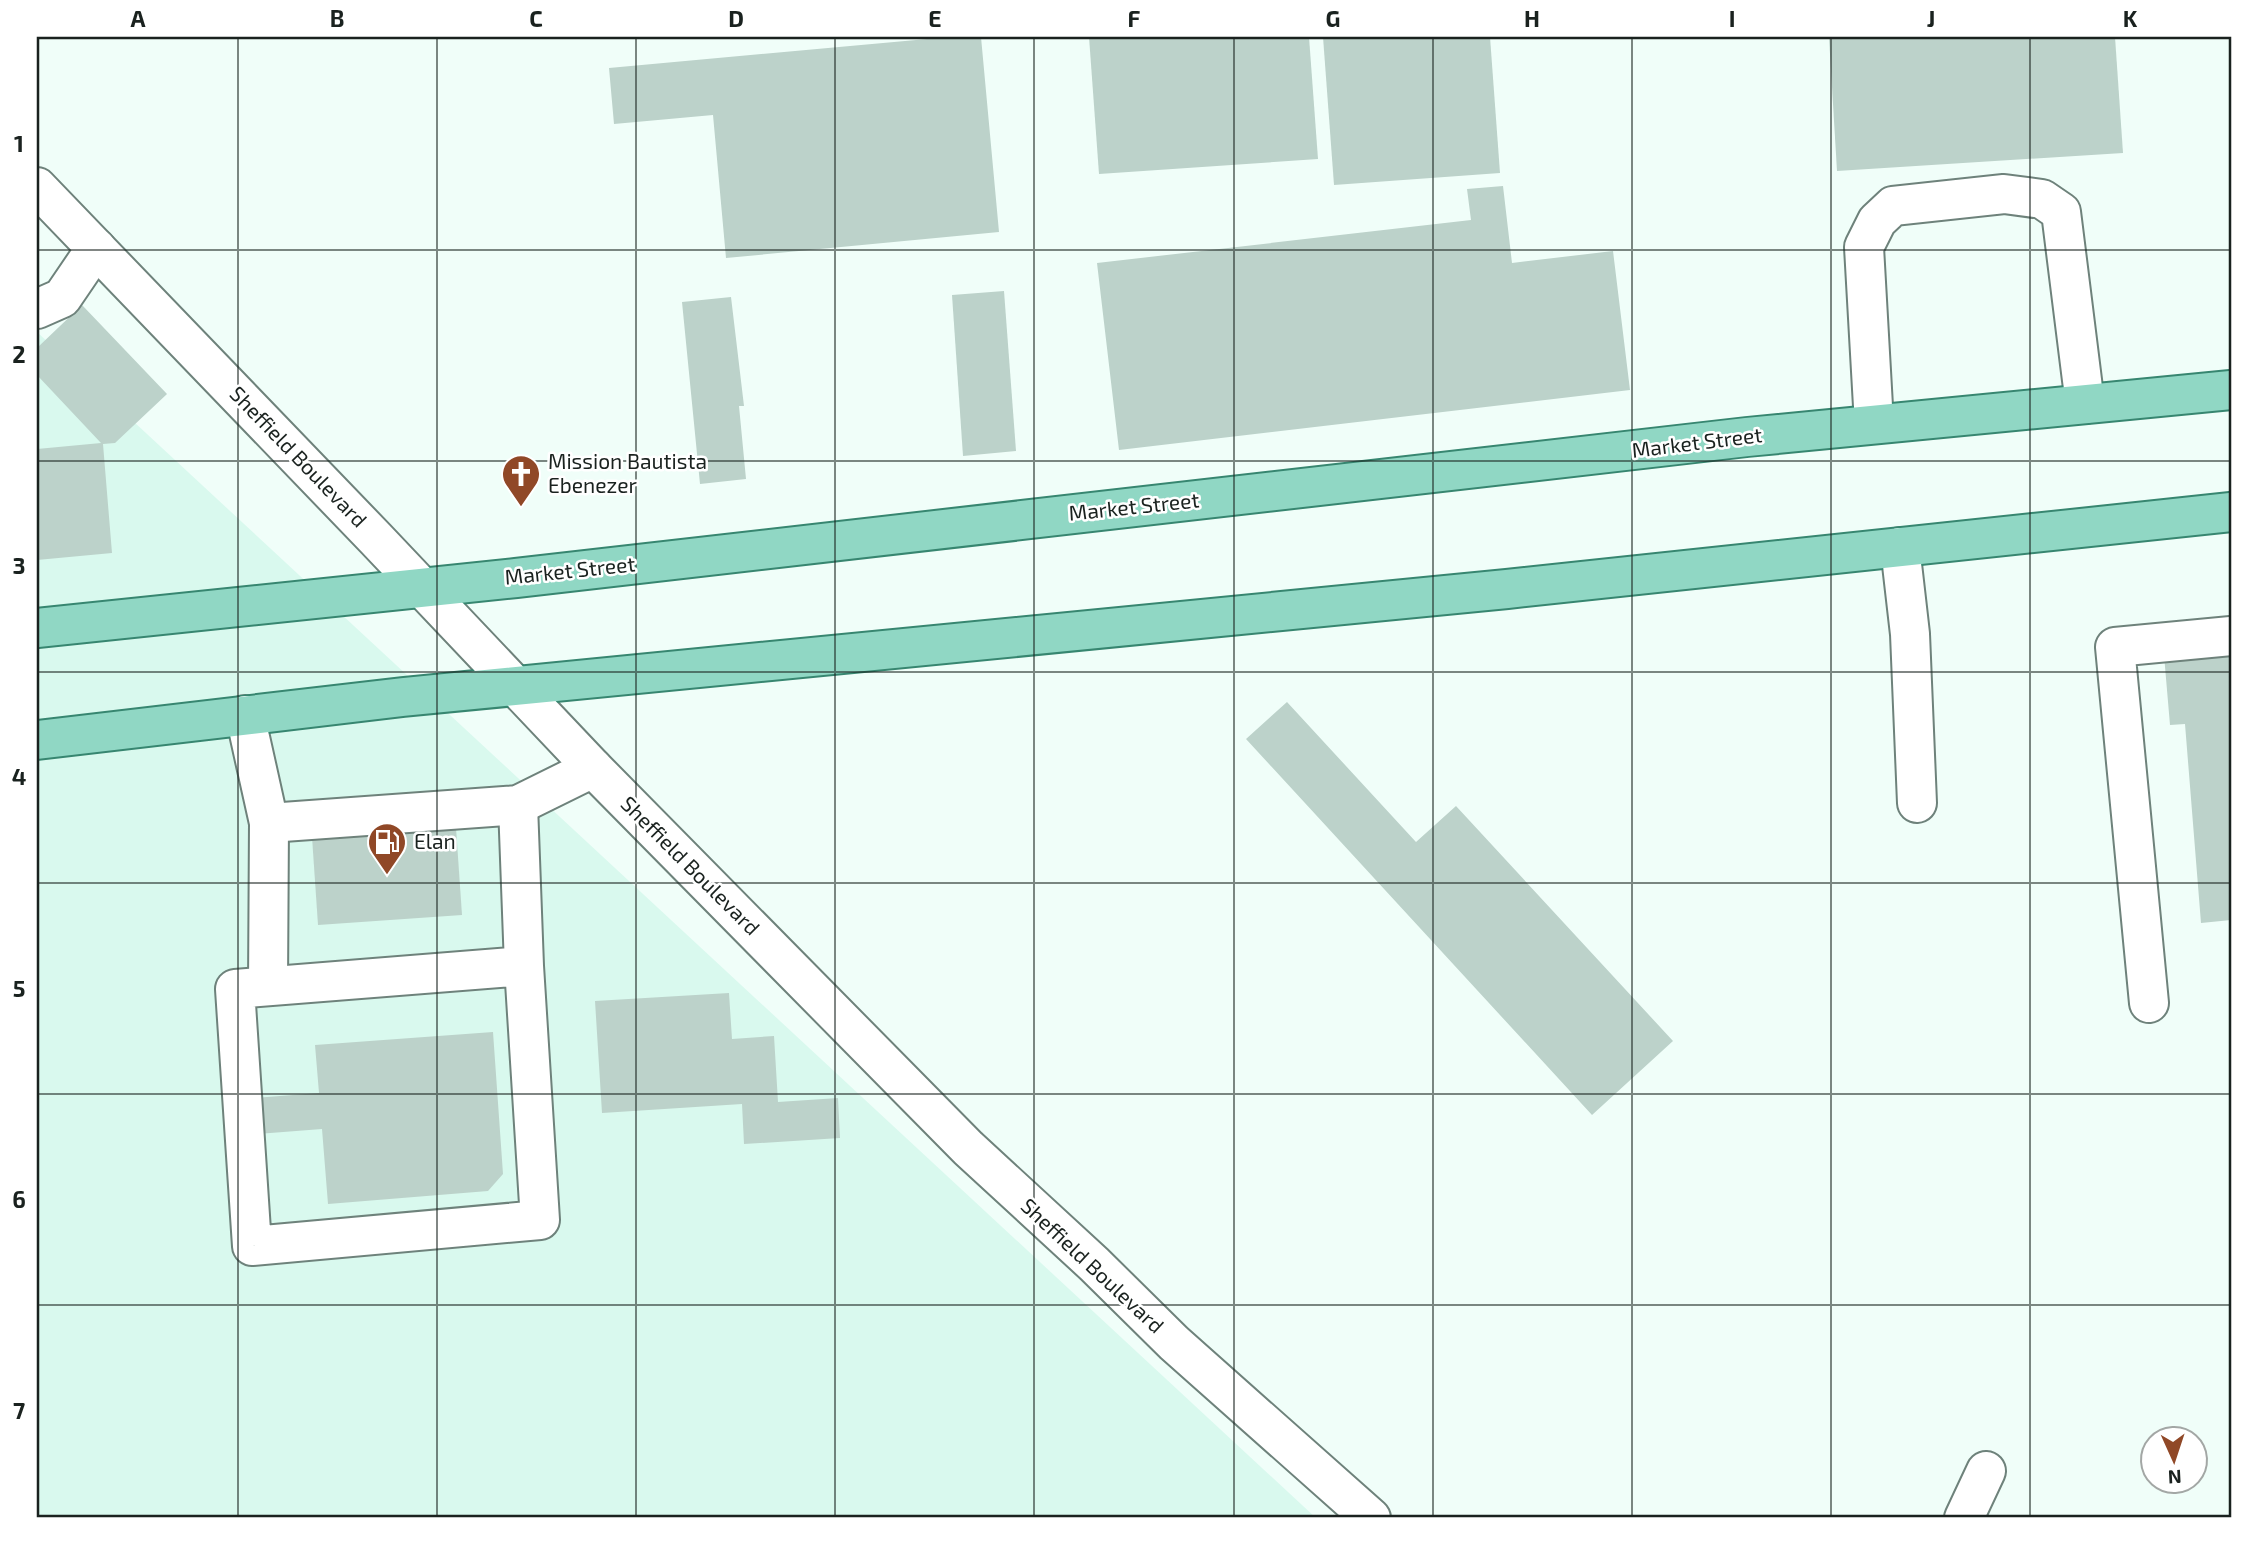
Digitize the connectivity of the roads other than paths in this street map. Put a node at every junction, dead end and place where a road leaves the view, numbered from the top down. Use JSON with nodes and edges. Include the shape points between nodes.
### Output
{"nodes":[{"id":1,"x":37,"y":187,"type":"edge"},
{"id":2,"x":96,"y":248,"type":"junction"},
{"id":3,"x":37,"y":309,"type":"edge"},
{"id":4,"x":2231,"y":390,"type":"edge"},
{"id":5,"x":2085,"y":404,"type":"junction"},
{"id":6,"x":1874,"y":424,"type":"junction"},
{"id":7,"x":2231,"y":512,"type":"edge"},
{"id":8,"x":1900,"y":547,"type":"junction"},
{"id":9,"x":422,"y":587,"type":"junction"},
{"id":10,"x":37,"y":628,"type":"edge"},
{"id":11,"x":2231,"y":636,"type":"edge"},
{"id":12,"x":516,"y":686,"type":"junction"},
{"id":13,"x":245,"y":715,"type":"junction"},
{"id":14,"x":37,"y":740,"type":"edge"},
{"id":15,"x":593,"y":768,"type":"junction"},
{"id":16,"x":1917,"y":803,"type":"dead end"},
{"id":17,"x":518,"y":805,"type":"junction"},
{"id":18,"x":269,"y":822,"type":"junction"},
{"id":19,"x":524,"y":966,"type":"junction"},
{"id":20,"x":268,"y":986,"type":"junction"},
{"id":21,"x":2149,"y":1003,"type":"dead end"},
{"id":22,"x":1986,"y":1471,"type":"dead end"},
{"id":23,"x":1371,"y":1518,"type":"edge"},
{"id":24,"x":1964,"y":1518,"type":"edge"}],
"edges":[{"from":1,"to":2,"type":"street","name":"Sheffield Boulevard"},
{"from":2,"to":3,"type":"street","via":[[62,298]]},
{"from":2,"to":9,"type":"street","name":"Sheffield Boulevard"},
{"from":4,"to":5,"type":"main road","name":"Market Street"},
{"from":5,"to":6,"type":"main road","name":"Market Street"},
{"from":5,"to":6,"type":"street","via":[[2061,212],[2042,199],[2004,194],[1893,206],[1877,221],[1864,247]]},
{"from":6,"to":9,"type":"main road","name":"Market Street"},
{"from":7,"to":8,"type":"main road"},
{"from":8,"to":12,"type":"main road"},
{"from":8,"to":16,"type":"street","via":[[1910,634]]},
{"from":9,"to":10,"type":"main road","name":"Market Street"},
{"from":9,"to":12,"type":"street","name":"Sheffield Boulevard"},
{"from":11,"to":21,"type":"street","via":[[2115,646]]},
{"from":12,"to":13,"type":"main road"},
{"from":12,"to":15,"type":"street","name":"Sheffield Boulevard"},
{"from":13,"to":14,"type":"main road"},
{"from":13,"to":18,"type":"street"},
{"from":15,"to":17,"type":"street"},
{"from":15,"to":23,"type":"street","name":"Sheffield Boulevard","via":[[1000,1179],[1174,1343]]},
{"from":17,"to":18,"type":"street"},
{"from":17,"to":19,"type":"street"},
{"from":18,"to":20,"type":"street"},
{"from":19,"to":20,"type":"street"},
{"from":19,"to":20,"type":"street","via":[[540,1220],[252,1246],[235,989]]},
{"from":22,"to":24,"type":"street"}]}
